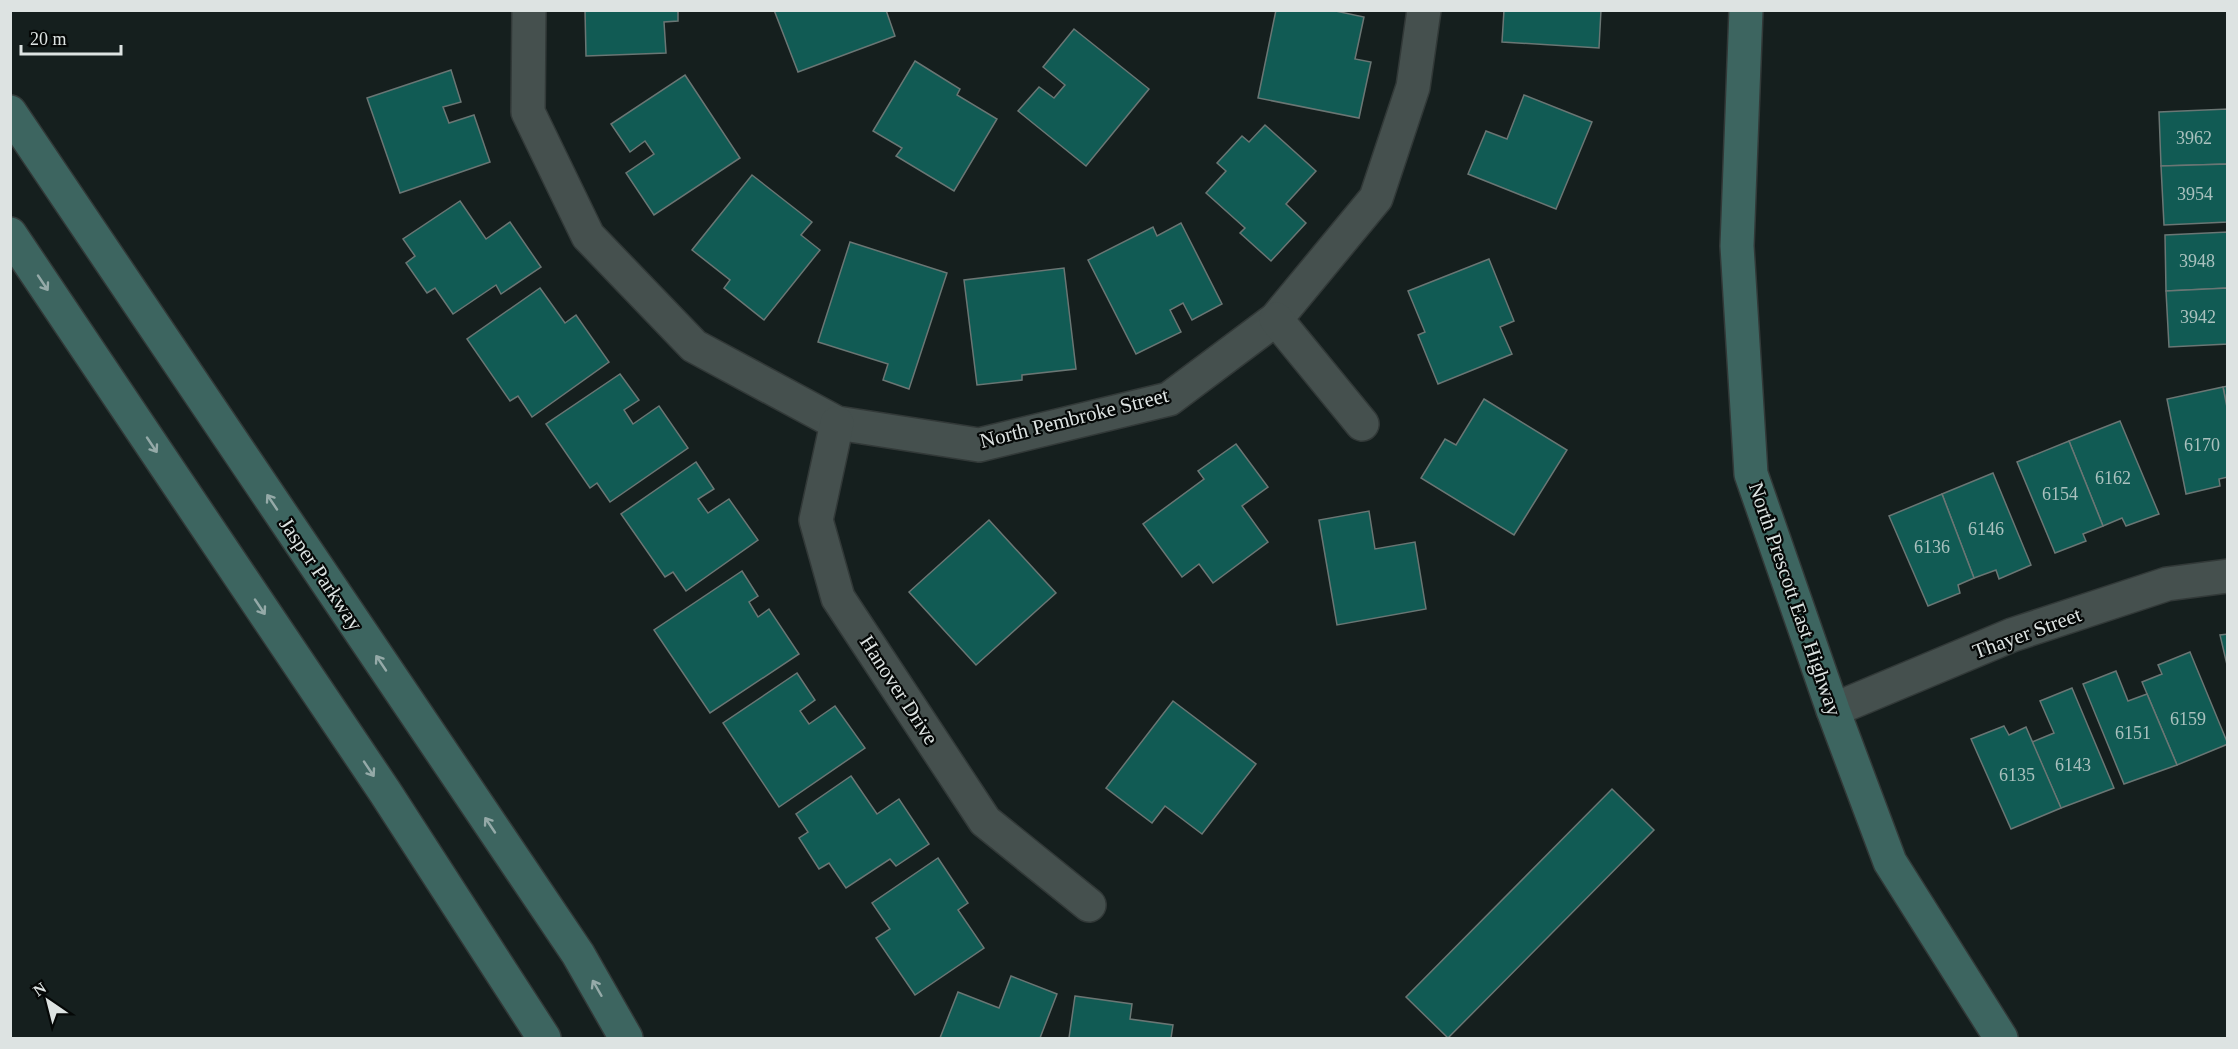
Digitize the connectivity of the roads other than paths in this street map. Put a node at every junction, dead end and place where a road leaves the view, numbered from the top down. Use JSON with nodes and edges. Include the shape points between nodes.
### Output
{"nodes":[{"id":1,"x":529,"y":10,"type":"edge"},
{"id":2,"x":1424,"y":10,"type":"edge"},
{"id":3,"x":1746,"y":10,"type":"edge"},
{"id":4,"x":10,"y":112,"type":"edge"},
{"id":5,"x":10,"y":234,"type":"edge"},
{"id":6,"x":1276,"y":319,"type":"junction"},
{"id":7,"x":837,"y":423,"type":"junction"},
{"id":8,"x":1362,"y":424,"type":"dead end"},
{"id":9,"x":2228,"y":576,"type":"edge"},
{"id":10,"x":1833,"y":710,"type":"junction"},
{"id":11,"x":1089,"y":905,"type":"dead end"},
{"id":12,"x":544,"y":1038,"type":"edge"},
{"id":13,"x":626,"y":1038,"type":"edge"},
{"id":14,"x":2001,"y":1038,"type":"edge"}],
"edges":[{"from":1,"to":7,"type":"street","name":"North Pembroke Street","via":[[528,112],[588,236],[694,345]]},
{"from":2,"to":6,"type":"street","name":"North Pembroke Street","via":[[1413,87],[1376,198]]},
{"from":3,"to":10,"type":"main road","name":"North Prescott East Highway","via":[[1737,246],[1751,474]]},
{"from":13,"to":4,"type":"main road","name":"Jasper Parkway","one_way":true,"via":[[578,954]]},
{"from":5,"to":12,"type":"main road","one_way":true,"via":[[378,782]]},
{"from":6,"to":7,"type":"street","name":"North Pembroke Street","via":[[1169,399],[979,445]]},
{"from":6,"to":8,"type":"street"},
{"from":7,"to":11,"type":"street","name":"Hanover Drive","via":[[816,520],[838,598],[985,820]]},
{"from":9,"to":10,"type":"street","name":"Thayer Street","via":[[2167,584],[2012,635]]},
{"from":10,"to":14,"type":"main road","name":"North Prescott East Highway","via":[[1890,862]]}]}
